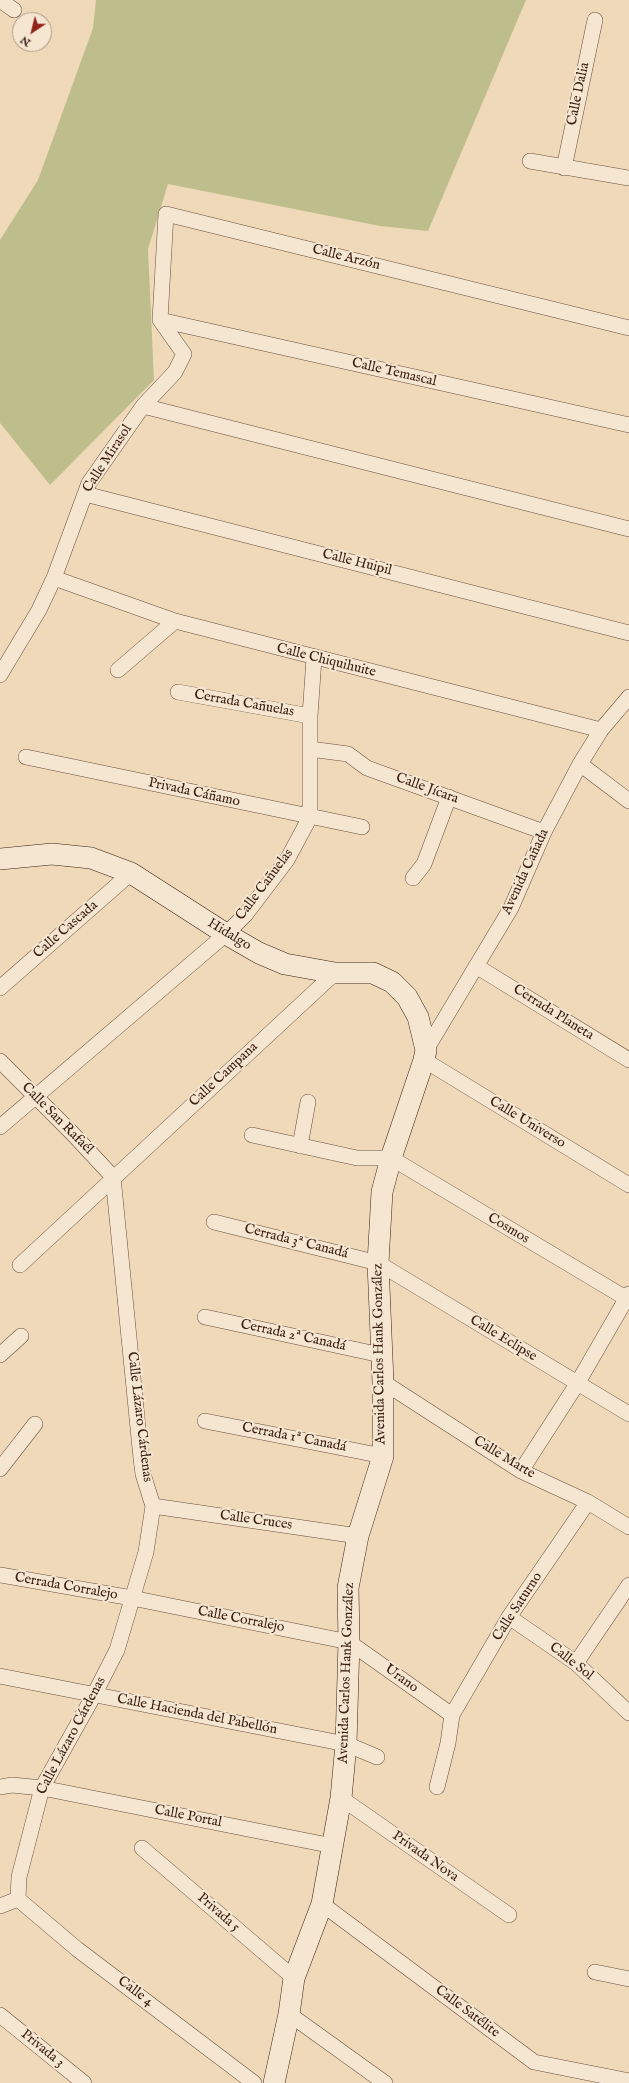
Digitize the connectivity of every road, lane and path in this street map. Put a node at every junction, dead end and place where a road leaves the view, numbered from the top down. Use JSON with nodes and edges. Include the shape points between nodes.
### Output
{"nodes":[{"id":1,"x":0,"y":0,"type":"edge"},
{"id":2,"x":14,"y":10,"type":"dead end"},
{"id":3,"x":595,"y":20,"type":"dead end"},
{"id":4,"x":530,"y":161,"type":"dead end"},
{"id":5,"x":564,"y":168,"type":"junction"},
{"id":6,"x":629,"y":178,"type":"edge"},
{"id":7,"x":160,"y":320,"type":"junction"},
{"id":8,"x":629,"y":328,"type":"edge"},
{"id":9,"x":143,"y":406,"type":"junction"},
{"id":10,"x":629,"y":425,"type":"edge"},
{"id":11,"x":85,"y":494,"type":"junction"},
{"id":12,"x":629,"y":529,"type":"edge"},
{"id":13,"x":54,"y":578,"type":"junction"},
{"id":14,"x":175,"y":621,"type":"junction"},
{"id":15,"x":629,"y":633,"type":"edge"},
{"id":16,"x":314,"y":658,"type":"junction"},
{"id":17,"x":118,"y":670,"type":"dead end"},
{"id":18,"x":0,"y":676,"type":"edge"},
{"id":19,"x":178,"y":692,"type":"dead end"},
{"id":20,"x":629,"y":697,"type":"edge"},
{"id":21,"x":310,"y":716,"type":"junction"},
{"id":22,"x":601,"y":730,"type":"junction"},
{"id":23,"x":310,"y":749,"type":"junction"},
{"id":24,"x":26,"y":757,"type":"dead end"},
{"id":25,"x":580,"y":764,"type":"junction"},
{"id":26,"x":449,"y":797,"type":"junction"},
{"id":27,"x":629,"y":801,"type":"edge"},
{"id":28,"x":310,"y":817,"type":"junction"},
{"id":29,"x":362,"y":827,"type":"dead end"},
{"id":30,"x":544,"y":832,"type":"junction"},
{"id":31,"x":0,"y":859,"type":"edge"},
{"id":32,"x":131,"y":873,"type":"junction"},
{"id":33,"x":413,"y":878,"type":"dead end"},
{"id":34,"x":226,"y":934,"type":"junction"},
{"id":35,"x":476,"y":966,"type":"junction"},
{"id":36,"x":335,"y":973,"type":"junction"},
{"id":37,"x":0,"y":988,"type":"edge"},
{"id":38,"x":425,"y":1055,"type":"junction"},
{"id":39,"x":629,"y":1060,"type":"edge"},
{"id":40,"x":0,"y":1061,"type":"edge"},
{"id":41,"x":34,"y":1096,"type":"junction"},
{"id":42,"x":308,"y":1102,"type":"dead end"},
{"id":43,"x":0,"y":1127,"type":"edge"},
{"id":44,"x":252,"y":1135,"type":"dead end"},
{"id":45,"x":300,"y":1146,"type":"junction"},
{"id":46,"x":391,"y":1158,"type":"junction"},
{"id":47,"x":113,"y":1177,"type":"junction"},
{"id":48,"x":629,"y":1185,"type":"edge"},
{"id":49,"x":214,"y":1222,"type":"dead end"},
{"id":50,"x":378,"y":1263,"type":"junction"},
{"id":51,"x":20,"y":1265,"type":"dead end"},
{"id":52,"x":628,"y":1298,"type":"edge"},
{"id":53,"x":205,"y":1317,"type":"dead end"},
{"id":54,"x":21,"y":1336,"type":"dead end"},
{"id":55,"x":0,"y":1355,"type":"edge"},
{"id":56,"x":381,"y":1355,"type":"junction"},
{"id":57,"x":383,"y":1382,"type":"junction"},
{"id":58,"x":577,"y":1384,"type":"junction"},
{"id":59,"x":629,"y":1414,"type":"edge"},
{"id":60,"x":205,"y":1421,"type":"dead end"},
{"id":61,"x":35,"y":1424,"type":"dead end"},
{"id":62,"x":383,"y":1456,"type":"junction"},
{"id":63,"x":0,"y":1469,"type":"edge"},
{"id":64,"x":521,"y":1471,"type":"junction"},
{"id":65,"x":588,"y":1502,"type":"junction"},
{"id":66,"x":153,"y":1506,"type":"junction"},
{"id":67,"x":629,"y":1527,"type":"edge"},
{"id":68,"x":358,"y":1536,"type":"junction"},
{"id":69,"x":0,"y":1575,"type":"edge"},
{"id":70,"x":629,"y":1585,"type":"edge"},
{"id":71,"x":132,"y":1598,"type":"junction"},
{"id":72,"x":509,"y":1618,"type":"junction"},
{"id":73,"x":349,"y":1642,"type":"junction"},
{"id":74,"x":576,"y":1663,"type":"junction"},
{"id":75,"x":0,"y":1676,"type":"edge"},
{"id":76,"x":94,"y":1695,"type":"junction"},
{"id":77,"x":629,"y":1713,"type":"edge"},
{"id":78,"x":452,"y":1716,"type":"junction"},
{"id":79,"x":346,"y":1744,"type":"junction"},
{"id":80,"x":377,"y":1757,"type":"dead end"},
{"id":81,"x":437,"y":1786,"type":"dead end"},
{"id":82,"x":0,"y":1787,"type":"edge"},
{"id":83,"x":42,"y":1788,"type":"junction"},
{"id":84,"x":341,"y":1798,"type":"junction"},
{"id":85,"x":333,"y":1846,"type":"junction"},
{"id":86,"x":142,"y":1848,"type":"dead end"},
{"id":87,"x":18,"y":1899,"type":"junction"},
{"id":88,"x":322,"y":1904,"type":"junction"},
{"id":89,"x":0,"y":1906,"type":"edge"},
{"id":90,"x":509,"y":1915,"type":"dead end"},
{"id":91,"x":594,"y":1972,"type":"dead end"},
{"id":92,"x":294,"y":1978,"type":"junction"},
{"id":93,"x":629,"y":1979,"type":"edge"},
{"id":94,"x":289,"y":2014,"type":"junction"},
{"id":95,"x":0,"y":2015,"type":"edge"},
{"id":96,"x":629,"y":2081,"type":"edge"},
{"id":97,"x":84,"y":2083,"type":"edge"},
{"id":98,"x":254,"y":2083,"type":"edge"},
{"id":99,"x":274,"y":2083,"type":"edge"},
{"id":100,"x":385,"y":2083,"type":"edge"}],
"edges":[{"from":1,"to":2,"type":"street"},
{"from":3,"to":5,"type":"street","name":"Calle Dalia"},
{"from":4,"to":5,"type":"street"},
{"from":5,"to":6,"type":"street"},
{"from":7,"to":8,"type":"street","name":"Calle Arzón","via":[[166,214]]},
{"from":7,"to":9,"type":"street","name":"Calle Mirasol","via":[[184,354],[175,372]]},
{"from":7,"to":10,"type":"street","name":"Calle Temascal"},
{"from":9,"to":11,"type":"street","name":"Calle Mirasol","via":[[89,483]]},
{"from":9,"to":12,"type":"street"},
{"from":11,"to":13,"type":"street","name":"Calle Mirasol"},
{"from":11,"to":15,"type":"street","name":"Calle Huipil"},
{"from":13,"to":14,"type":"street","name":"Calle Chiquihuite"},
{"from":13,"to":18,"type":"street","name":"Calle Mirasol","via":[[39,610]]},
{"from":14,"to":16,"type":"street","name":"Calle Chiquihuite"},
{"from":14,"to":17,"type":"street"},
{"from":16,"to":21,"type":"street","name":"Calle Cañuelas"},
{"from":16,"to":22,"type":"street","name":"Calle Chiquihuite"},
{"from":19,"to":21,"type":"street","name":"Cerrada Cañuelas"},
{"from":20,"to":22,"type":"street","name":"Avenida Cañada"},
{"from":21,"to":23,"type":"street","name":"Calle Cañuelas"},
{"from":22,"to":25,"type":"street","name":"Avenida Cañada"},
{"from":23,"to":26,"type":"street","name":"Calle Jícara","via":[[348,754],[367,768]]},
{"from":23,"to":28,"type":"street","name":"Calle Cañuelas"},
{"from":24,"to":28,"type":"street","name":"Privada Cáñamo"},
{"from":25,"to":27,"type":"street"},
{"from":25,"to":30,"type":"street","name":"Avenida Cañada"},
{"from":26,"to":30,"type":"street","name":"Calle Jícara"},
{"from":26,"to":33,"type":"street","via":[[424,864]]},
{"from":28,"to":29,"type":"street","name":"Privada Cáñamo"},
{"from":28,"to":34,"type":"street","name":"Calle Cañuelas","via":[[287,860],[246,914]]},
{"from":30,"to":35,"type":"street","name":"Avenida Cañada","via":[[511,908]]},
{"from":31,"to":32,"type":"street","name":"Hidalgo","via":[[52,854],[91,858]]},
{"from":32,"to":34,"type":"street","name":"Hidalgo"},
{"from":32,"to":37,"type":"street","name":"Calle Cascada"},
{"from":34,"to":36,"type":"street","name":"Hidalgo","via":[[285,964]]},
{"from":34,"to":41,"type":"street","name":"Calle Cañuelas"},
{"from":35,"to":38,"type":"street","name":"Avenida Cañada"},
{"from":35,"to":39,"type":"street","name":"Cerrada Planeta"},
{"from":36,"to":38,"type":"street","name":"Hidalgo","via":[[373,973],[392,982],[407,997],[418,1017]]},
{"from":36,"to":47,"type":"street","name":"Calle Campana"},
{"from":38,"to":46,"type":"street","name":"Avenida Carlos Hank González"},
{"from":38,"to":48,"type":"street","name":"Calle Universo"},
{"from":40,"to":41,"type":"street","name":"Calle San Rafaél"},
{"from":41,"to":43,"type":"street","name":"Calle Cañuelas"},
{"from":41,"to":47,"type":"street","name":"Calle San Rafaél"},
{"from":42,"to":45,"type":"street"},
{"from":44,"to":45,"type":"street"},
{"from":45,"to":46,"type":"street","via":[[357,1158]]},
{"from":46,"to":50,"type":"street","name":"Avenida Carlos Hank González","via":[[382,1192]]},
{"from":46,"to":52,"type":"street","name":"Cosmos"},
{"from":47,"to":51,"type":"street","name":"Calle Campana"},
{"from":47,"to":66,"type":"street","name":"Calle Lázaro Cárdenas","via":[[141,1458]]},
{"from":49,"to":50,"type":"street","name":"Cerrada 3ª Canadá"},
{"from":50,"to":56,"type":"street","name":"Avenida Carlos Hank González"},
{"from":50,"to":58,"type":"street","name":"Calle Eclipse"},
{"from":52,"to":58,"type":"street"},
{"from":53,"to":56,"type":"street","name":"Cerrada 2ª Canadá"},
{"from":54,"to":55,"type":"street"},
{"from":56,"to":57,"type":"street","name":"Avenida Carlos Hank González"},
{"from":57,"to":62,"type":"street","name":"Avenida Carlos Hank González"},
{"from":57,"to":64,"type":"street","name":"Calle Marte"},
{"from":58,"to":59,"type":"street","name":"Calle Eclipse"},
{"from":58,"to":64,"type":"street"},
{"from":60,"to":62,"type":"street","name":"Cerrada 1ª Canadá"},
{"from":61,"to":63,"type":"street"},
{"from":62,"to":68,"type":"street","name":"Avenida Carlos Hank González"},
{"from":64,"to":65,"type":"street","name":"Calle Marte"},
{"from":65,"to":67,"type":"street","name":"Calle Marte"},
{"from":65,"to":72,"type":"street","name":"Calle Saturno"},
{"from":66,"to":68,"type":"street","name":"Calle Cruces"},
{"from":66,"to":71,"type":"street","name":"Calle Lázaro Cárdenas","via":[[146,1552]]},
{"from":68,"to":73,"type":"street","name":"Avenida Carlos Hank González","via":[[348,1588]]},
{"from":69,"to":71,"type":"street","name":"Cerrada Corralejo"},
{"from":70,"to":74,"type":"street"},
{"from":71,"to":73,"type":"street","name":"Calle Corralejo"},
{"from":71,"to":76,"type":"street","name":"Calle Lázaro Cárdenas","via":[[117,1650]]},
{"from":72,"to":74,"type":"street","name":"Calle Sol"},
{"from":72,"to":78,"type":"street","name":"Calle Saturno"},
{"from":73,"to":78,"type":"street","name":"Urano"},
{"from":73,"to":79,"type":"street","name":"Avenida Carlos Hank González"},
{"from":74,"to":77,"type":"street","name":"Calle Sol"},
{"from":75,"to":76,"type":"street","name":"Calle Hacienda del Pabellón"},
{"from":76,"to":79,"type":"street","name":"Calle Hacienda del Pabellón"},
{"from":76,"to":83,"type":"street","name":"Calle Lázaro Cárdenas"},
{"from":78,"to":81,"type":"street"},
{"from":79,"to":80,"type":"street","name":"Calle Hacienda del Pabellón"},
{"from":79,"to":84,"type":"street","name":"Avenida Carlos Hank González"},
{"from":82,"to":83,"type":"street","name":"Calle Portal","via":[[12,1785]]},
{"from":83,"to":85,"type":"street","name":"Calle Portal"},
{"from":83,"to":87,"type":"street","name":"Calle Lázaro Cárdenas","via":[[19,1877]]},
{"from":84,"to":85,"type":"street","name":"Avenida Carlos Hank González"},
{"from":84,"to":90,"type":"street","name":"Privada Nova"},
{"from":85,"to":88,"type":"street","name":"Avenida Carlos Hank González"},
{"from":86,"to":92,"type":"street","name":"Privada 5"},
{"from":87,"to":89,"type":"street"},
{"from":87,"to":98,"type":"street","name":"Calle 4","via":[[77,1949]]},
{"from":88,"to":92,"type":"street","name":"Avenida Carlos Hank González"},
{"from":88,"to":96,"type":"street","name":"Calle Satélite","via":[[534,2062]]},
{"from":91,"to":93,"type":"street"},
{"from":92,"to":94,"type":"street","name":"Avenida Carlos Hank González"},
{"from":94,"to":99,"type":"street","name":"Avenida Carlos Hank González"},
{"from":94,"to":100,"type":"street"},
{"from":95,"to":97,"type":"street","name":"Privada 3"}]}
